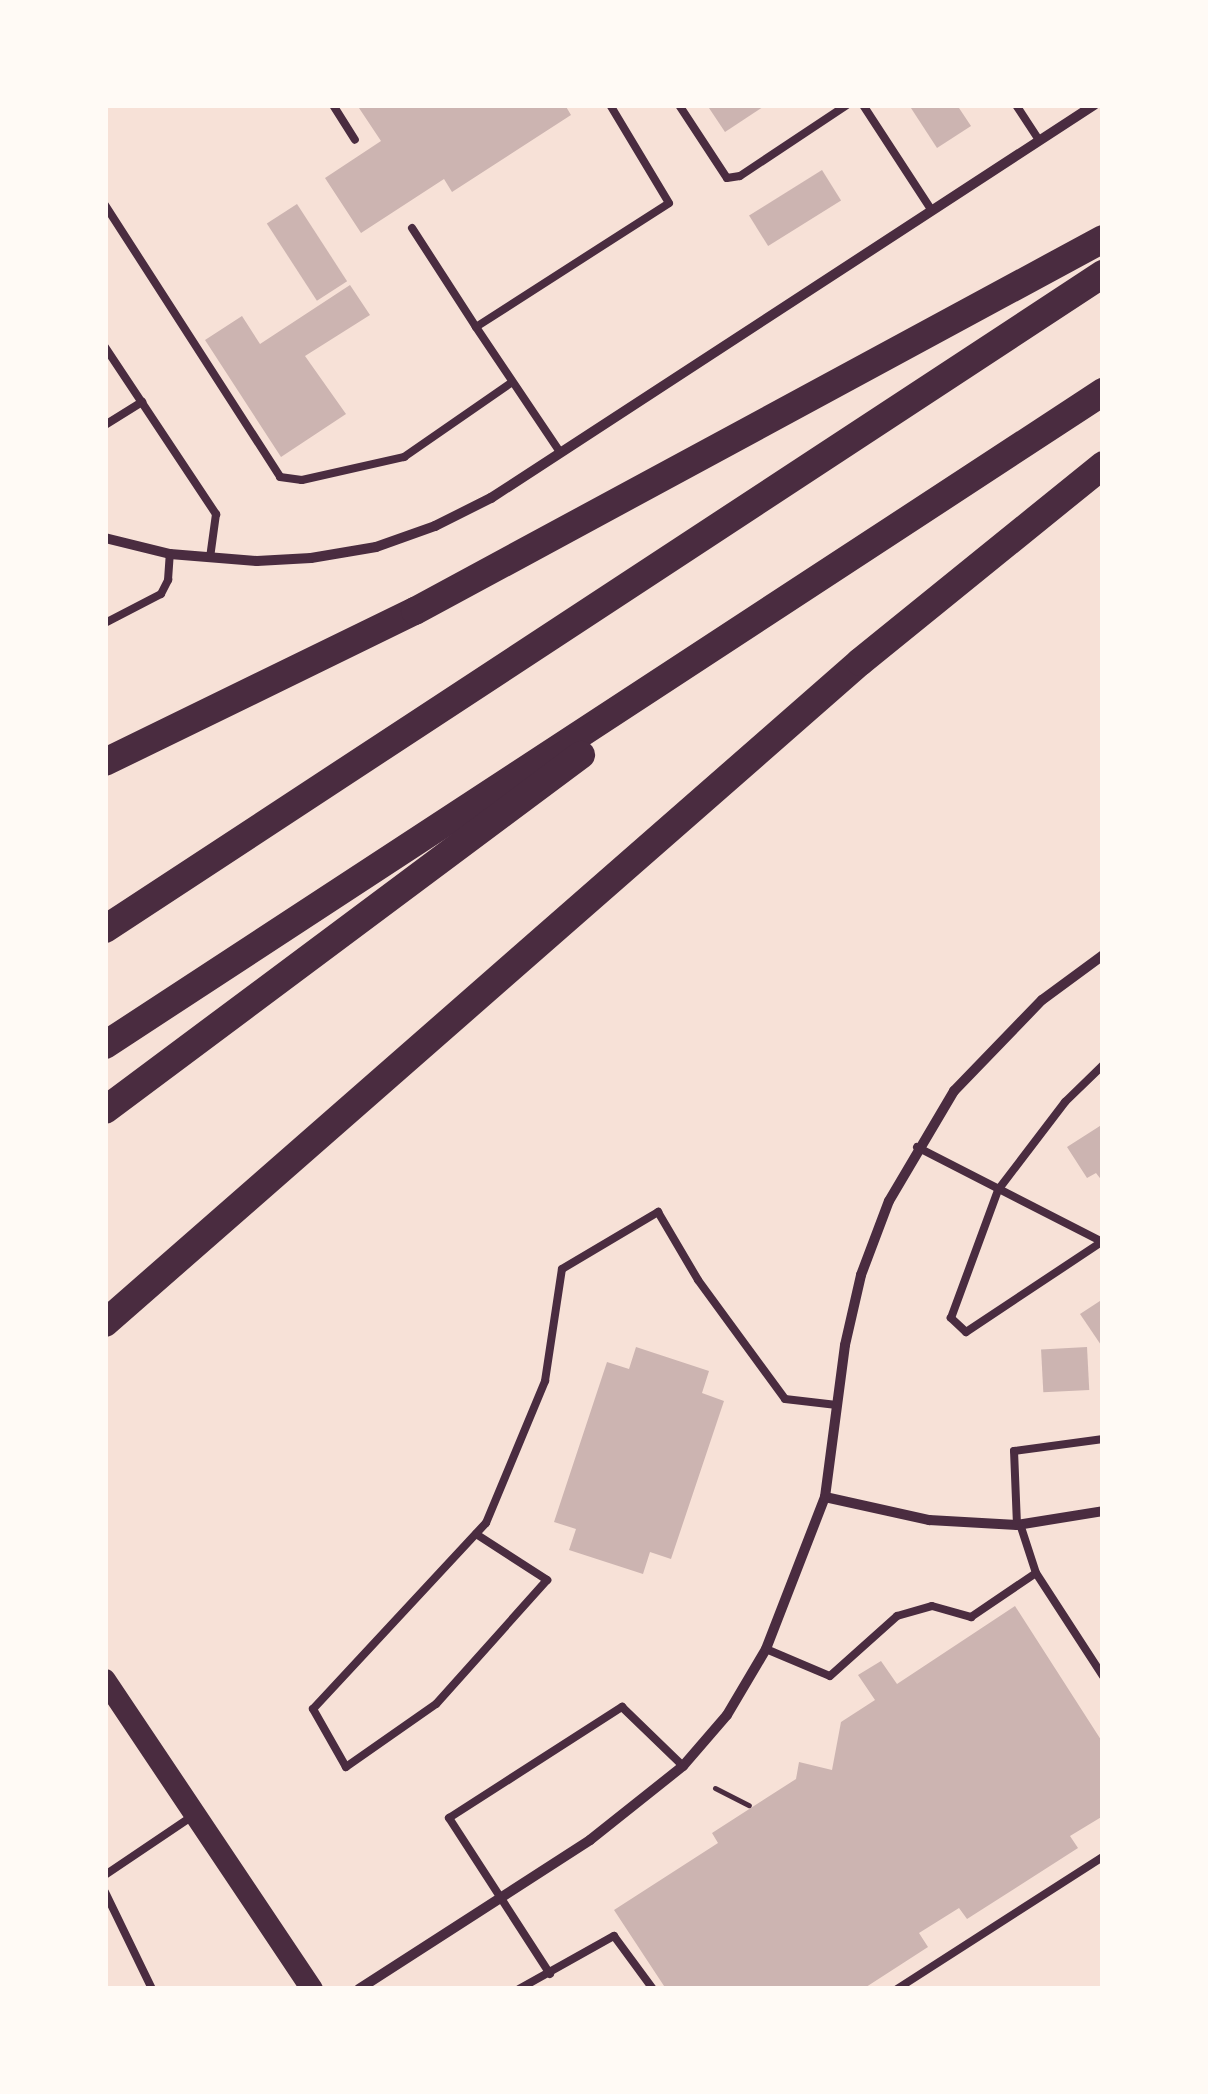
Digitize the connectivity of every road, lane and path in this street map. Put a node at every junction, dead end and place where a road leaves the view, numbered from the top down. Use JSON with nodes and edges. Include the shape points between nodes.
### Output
{"nodes":[{"id":1,"x":332,"y":105,"type":"edge"},
{"id":2,"x":610,"y":105,"type":"edge"},
{"id":3,"x":680,"y":105,"type":"edge"},
{"id":4,"x":847,"y":105,"type":"edge"},
{"id":5,"x":863,"y":105,"type":"edge"},
{"id":6,"x":1016,"y":105,"type":"edge"},
{"id":7,"x":1094,"y":105,"type":"edge"},
{"id":8,"x":355,"y":140,"type":"dead end"},
{"id":9,"x":1039,"y":140,"type":"junction"},
{"id":10,"x":105,"y":204,"type":"edge"},
{"id":11,"x":932,"y":211,"type":"junction"},
{"id":12,"x":412,"y":228,"type":"dead end"},
{"id":13,"x":1103,"y":238,"type":"edge"},
{"id":14,"x":1103,"y":274,"type":"edge"},
{"id":15,"x":476,"y":327,"type":"junction"},
{"id":16,"x":105,"y":347,"type":"edge"},
{"id":17,"x":511,"y":383,"type":"junction"},
{"id":18,"x":1103,"y":392,"type":"edge"},
{"id":19,"x":142,"y":402,"type":"junction"},
{"id":20,"x":105,"y":425,"type":"edge"},
{"id":21,"x":560,"y":452,"type":"junction"},
{"id":22,"x":1103,"y":465,"type":"edge"},
{"id":23,"x":105,"y":538,"type":"edge"},
{"id":24,"x":170,"y":554,"type":"junction"},
{"id":25,"x":210,"y":558,"type":"junction"},
{"id":26,"x":105,"y":624,"type":"edge"},
{"id":27,"x":748,"y":626,"type":"junction"},
{"id":28,"x":105,"y":762,"type":"edge"},
{"id":29,"x":105,"y":928,"type":"edge"},
{"id":30,"x":1103,"y":955,"type":"edge"},
{"id":31,"x":105,"y":1045,"type":"edge"},
{"id":32,"x":1103,"y":1065,"type":"edge"},
{"id":33,"x":105,"y":1110,"type":"edge"},
{"id":34,"x":917,"y":1147,"type":"junction"},
{"id":35,"x":998,"y":1190,"type":"junction"},
{"id":36,"x":1102,"y":1242,"type":"edge"},
{"id":37,"x":105,"y":1323,"type":"edge"},
{"id":38,"x":837,"y":1405,"type":"junction"},
{"id":39,"x":1103,"y":1440,"type":"edge"},
{"id":40,"x":825,"y":1496,"type":"junction"},
{"id":41,"x":1103,"y":1511,"type":"edge"},
{"id":42,"x":1018,"y":1524,"type":"junction"},
{"id":43,"x":476,"y":1534,"type":"junction"},
{"id":44,"x":1036,"y":1573,"type":"junction"},
{"id":45,"x":766,"y":1649,"type":"junction"},
{"id":46,"x":1103,"y":1676,"type":"edge"},
{"id":47,"x":105,"y":1680,"type":"edge"},
{"id":48,"x":683,"y":1766,"type":"junction"},
{"id":49,"x":715,"y":1788,"type":"dead end"},
{"id":50,"x":749,"y":1804,"type":"dead end"},
{"id":51,"x":194,"y":1814,"type":"junction"},
{"id":52,"x":1103,"y":1856,"type":"edge"},
{"id":53,"x":105,"y":1875,"type":"edge"},
{"id":54,"x":105,"y":1892,"type":"edge"},
{"id":55,"x":499,"y":1900,"type":"junction"},
{"id":56,"x":550,"y":1974,"type":"junction"},
{"id":57,"x":152,"y":1989,"type":"edge"},
{"id":58,"x":312,"y":1989,"type":"edge"},
{"id":59,"x":359,"y":1989,"type":"edge"},
{"id":60,"x":518,"y":1989,"type":"edge"},
{"id":61,"x":653,"y":1989,"type":"edge"},
{"id":62,"x":897,"y":1989,"type":"edge"}],
"edges":[{"from":1,"to":8,"type":"lane"},
{"from":2,"to":15,"type":"lane","via":[[669,203]]},
{"from":3,"to":4,"type":"lane","via":[[727,178],[740,176]]},
{"from":5,"to":11,"type":"lane"},
{"from":6,"to":9,"type":"lane"},
{"from":7,"to":9,"type":"street"},
{"from":9,"to":11,"type":"street"},
{"from":10,"to":17,"type":"lane","via":[[280,476],[302,480],[404,457]]},
{"from":11,"to":21,"type":"street"},
{"from":12,"to":15,"type":"lane"},
{"from":13,"to":28,"type":"highway","via":[[414,612]]},
{"from":14,"to":29,"type":"highway"},
{"from":15,"to":17,"type":"lane"},
{"from":16,"to":19,"type":"lane"},
{"from":17,"to":21,"type":"lane"},
{"from":18,"to":27,"type":"highway"},
{"from":19,"to":20,"type":"lane"},
{"from":19,"to":25,"type":"lane","via":[[216,514]]},
{"from":21,"to":25,"type":"street","via":[[491,498],[376,547],[311,558]]},
{"from":22,"to":37,"type":"highway","via":[[860,662]]},
{"from":23,"to":24,"type":"street"},
{"from":24,"to":25,"type":"street"},
{"from":24,"to":26,"type":"lane","via":[[160,594]]},
{"from":27,"to":31,"type":"highway"},
{"from":27,"to":33,"type":"highway"},
{"from":30,"to":34,"type":"street","via":[[994,1046]]},
{"from":32,"to":35,"type":"lane","via":[[1065,1102]]},
{"from":34,"to":35,"type":"lane"},
{"from":34,"to":38,"type":"street","via":[[861,1275]]},
{"from":35,"to":36,"type":"lane"},
{"from":35,"to":36,"type":"lane","via":[[950,1318],[966,1332]]},
{"from":38,"to":40,"type":"street"},
{"from":38,"to":43,"type":"lane","via":[[785,1399],[658,1212],[562,1269],[545,1380]]},
{"from":39,"to":42,"type":"lane","via":[[1014,1452]]},
{"from":40,"to":42,"type":"street","via":[[929,1520]]},
{"from":40,"to":45,"type":"street"},
{"from":41,"to":42,"type":"street"},
{"from":42,"to":44,"type":"lane"},
{"from":43,"to":43,"type":"lane","via":[[313,1709],[346,1767],[436,1704],[547,1580]]},
{"from":44,"to":45,"type":"lane","via":[[971,1617],[932,1606],[896,1616],[830,1676]]},
{"from":44,"to":46,"type":"lane"},
{"from":45,"to":48,"type":"street","via":[[727,1716]]},
{"from":47,"to":51,"type":"main road"},
{"from":48,"to":55,"type":"street","via":[[590,1840]]},
{"from":48,"to":55,"type":"lane","via":[[622,1707],[448,1818]]},
{"from":49,"to":50,"type":"path"},
{"from":51,"to":53,"type":"lane"},
{"from":51,"to":58,"type":"main road"},
{"from":52,"to":62,"type":"lane"},
{"from":54,"to":57,"type":"lane"},
{"from":55,"to":56,"type":"lane"},
{"from":55,"to":59,"type":"street"},
{"from":56,"to":60,"type":"lane"},
{"from":56,"to":61,"type":"lane","via":[[614,1936]]}]}
